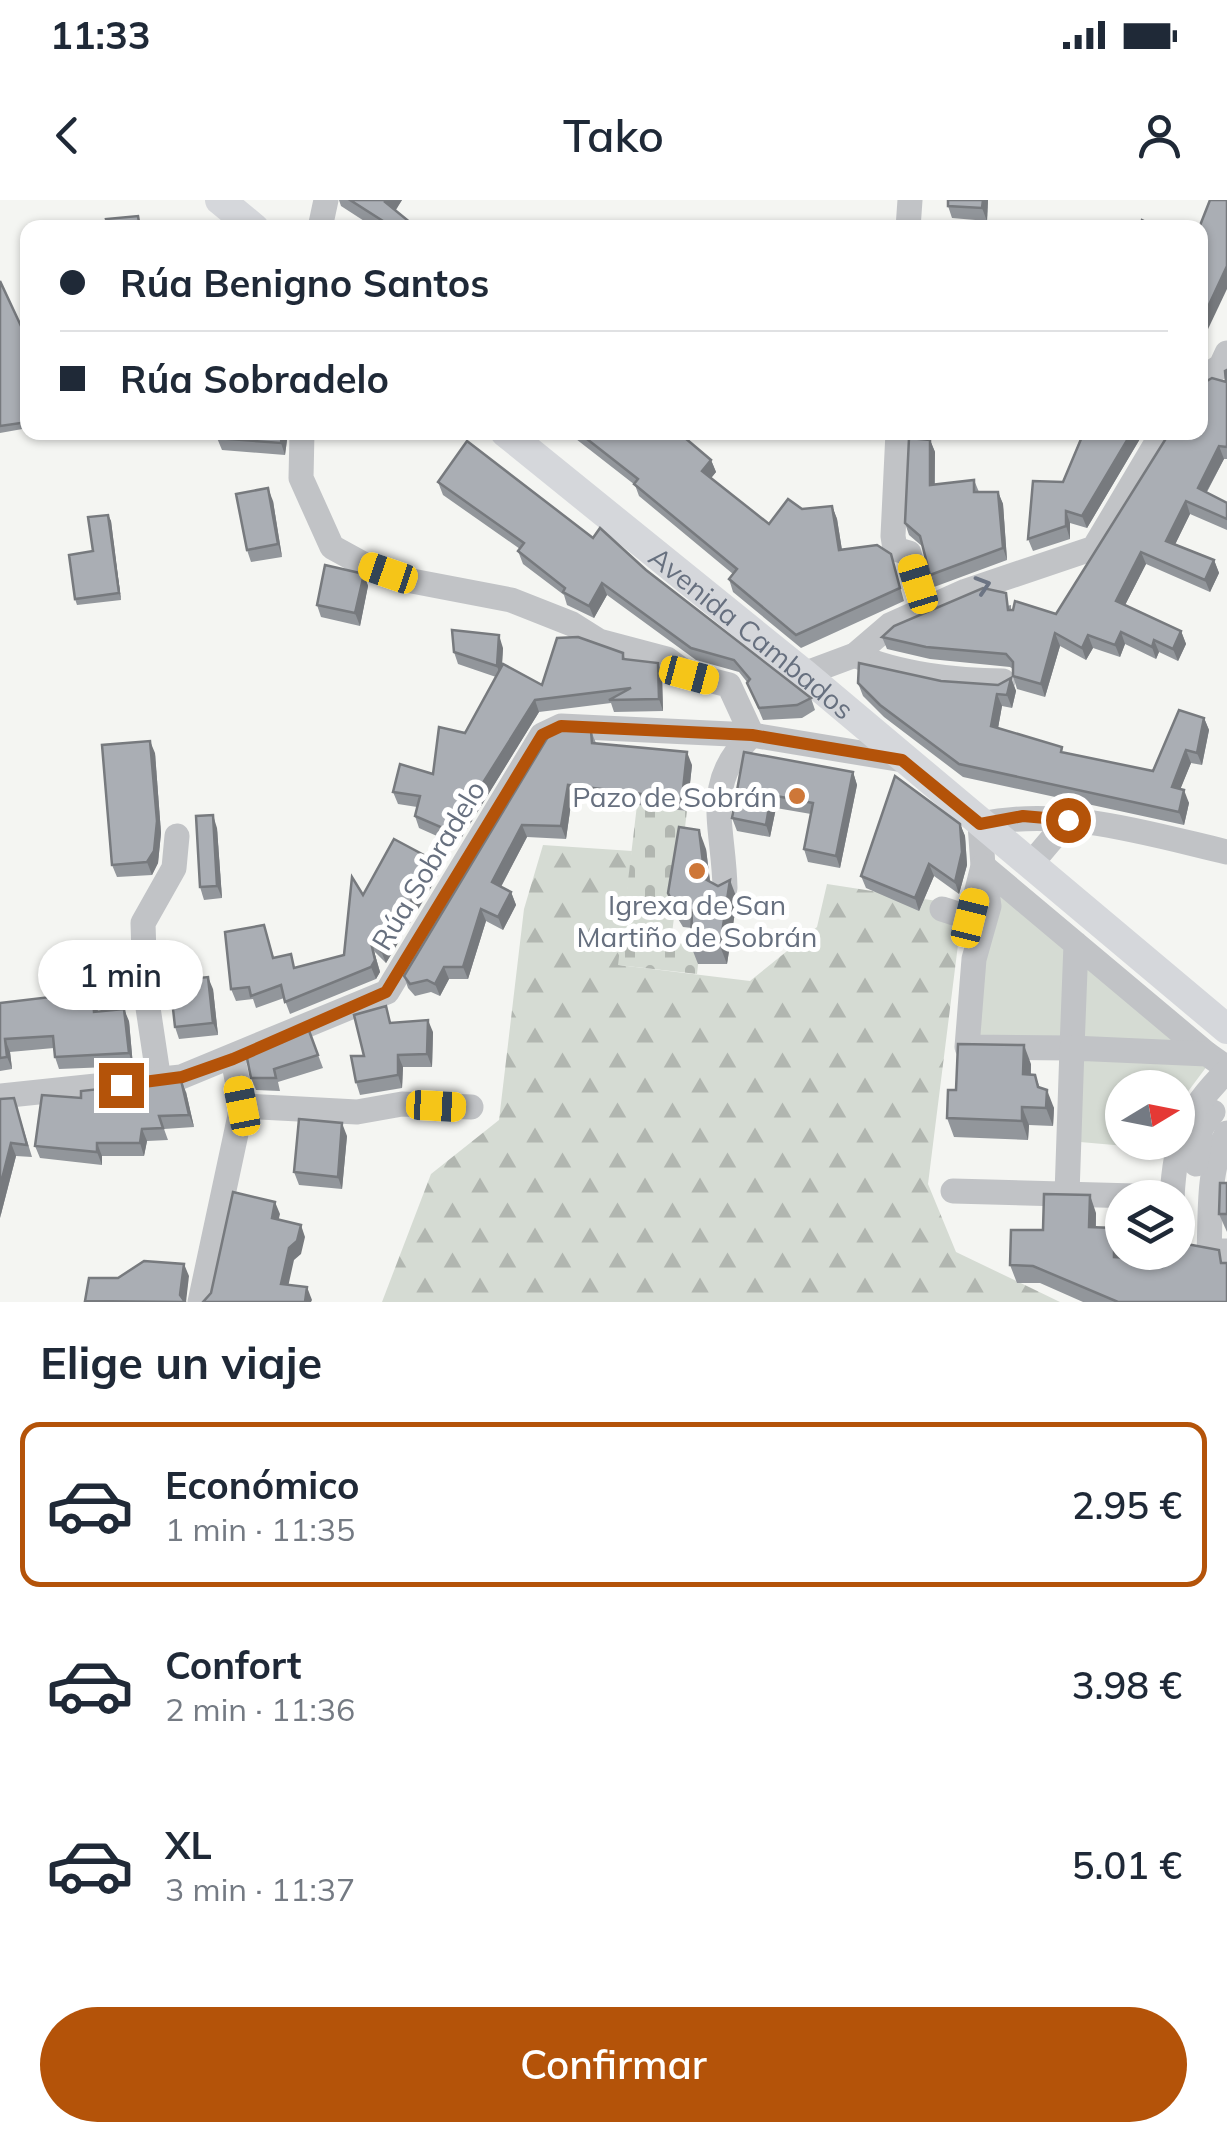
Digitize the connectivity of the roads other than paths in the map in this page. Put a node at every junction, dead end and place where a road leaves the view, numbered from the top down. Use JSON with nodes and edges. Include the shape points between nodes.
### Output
{"nodes":[{"id":1,"x":220,"y":200,"type":"edge"},
{"id":2,"x":244,"y":220,"type":"edge"},
{"id":3,"x":302,"y":440,"type":"edge"},
{"id":4,"x":515,"y":440,"type":"edge"},
{"id":5,"x":898,"y":440,"type":"edge"},
{"id":6,"x":1158,"y":440,"type":"edge"},
{"id":7,"x":924,"y":612,"type":"junction"},
{"id":8,"x":855,"y":655,"type":"junction"},
{"id":9,"x":804,"y":674,"type":"junction"},
{"id":10,"x":1003,"y":681,"type":"edge"},
{"id":11,"x":752,"y":735,"type":"junction"},
{"id":12,"x":902,"y":760,"type":"junction"},
{"id":13,"x":1068,"y":820,"type":"junction"},
{"id":14,"x":980,"y":824,"type":"junction"},
{"id":15,"x":177,"y":836,"type":"dead end"},
{"id":16,"x":1227,"y":852,"type":"edge"},
{"id":17,"x":1030,"y":865,"type":"junction"},
{"id":18,"x":983,"y":866,"type":"junction"},
{"id":19,"x":725,"y":888,"type":"edge"},
{"id":20,"x":942,"y":909,"type":"dead end"},
{"id":21,"x":1076,"y":944,"type":"junction"},
{"id":22,"x":1227,"y":1029,"type":"edge"},
{"id":23,"x":1072,"y":1048,"type":"junction"},
{"id":24,"x":233,"y":1059,"type":"junction"},
{"id":25,"x":1221,"y":1067,"type":"edge"},
{"id":26,"x":159,"y":1081,"type":"junction"},
{"id":27,"x":0,"y":1096,"type":"edge"},
{"id":28,"x":242,"y":1106,"type":"junction"},
{"id":29,"x":471,"y":1108,"type":"dead end"},
{"id":30,"x":1227,"y":1134,"type":"edge"},
{"id":31,"x":1196,"y":1164,"type":"dead end"},
{"id":32,"x":1173,"y":1180,"type":"edge"},
{"id":33,"x":953,"y":1191,"type":"dead end"},
{"id":34,"x":1067,"y":1194,"type":"junction"},
{"id":35,"x":1105,"y":1195,"type":"edge"},
{"id":36,"x":1227,"y":1252,"type":"edge"},
{"id":37,"x":200,"y":1302,"type":"edge"}],
"edges":[{"from":1,"to":2,"type":"main road"},
{"from":3,"to":11,"type":"street","via":[[300,478],[332,547],[412,581],[510,600],[598,641],[730,685]]},
{"from":4,"to":9,"type":"main road","name":"Avenida Cambados"},
{"from":5,"to":7,"type":"street","via":[[893,536],[896,549],[909,553]]},
{"from":7,"to":6,"type":"street","one_way":true,"via":[[1094,548]]},
{"from":7,"to":8,"type":"street","via":[[890,624]]},
{"from":8,"to":9,"type":"street"},
{"from":8,"to":10,"type":"street"},
{"from":9,"to":12,"type":"main road","name":"Avenida Cambados"},
{"from":11,"to":12,"type":"street","name":"Rúa Sobradelo"},
{"from":11,"to":19,"type":"street","via":[[731,754],[720,779]]},
{"from":11,"to":24,"type":"street","name":"Rúa Sobradelo","via":[[561,726],[542,735],[386,992]]},
{"from":12,"to":14,"type":"main road","name":"Avenida Cambados"},
{"from":13,"to":14,"type":"street","via":[[1023,816]]},
{"from":13,"to":16,"type":"street"},
{"from":13,"to":17,"type":"street"},
{"from":14,"to":17,"type":"main road","name":"Avenida Cambados"},
{"from":14,"to":18,"type":"street"},
{"from":15,"to":26,"type":"street","via":[[174,868],[143,924]]},
{"from":17,"to":22,"type":"main road","name":"Avenida Cambados"},
{"from":18,"to":20,"type":"street","via":[[970,918]]},
{"from":18,"to":21,"type":"street"},
{"from":18,"to":23,"type":"street","via":[[989,906],[974,960],[966,1047]]},
{"from":21,"to":23,"type":"street"},
{"from":21,"to":25,"type":"street"},
{"from":23,"to":25,"type":"street"},
{"from":23,"to":34,"type":"street"},
{"from":24,"to":26,"type":"street","name":"Rúa Sobradelo"},
{"from":24,"to":28,"type":"street"},
{"from":25,"to":31,"type":"street","via":[[1225,1094],[1201,1128]]},
{"from":25,"to":32,"type":"street","via":[[1175,1148]]},
{"from":26,"to":27,"type":"street","name":"Rúa Sobradelo"},
{"from":28,"to":29,"type":"street"},
{"from":28,"to":37,"type":"street"},
{"from":30,"to":36,"type":"street","via":[[1214,1164],[1209,1251]]},
{"from":33,"to":34,"type":"street"},
{"from":34,"to":35,"type":"street"}]}
